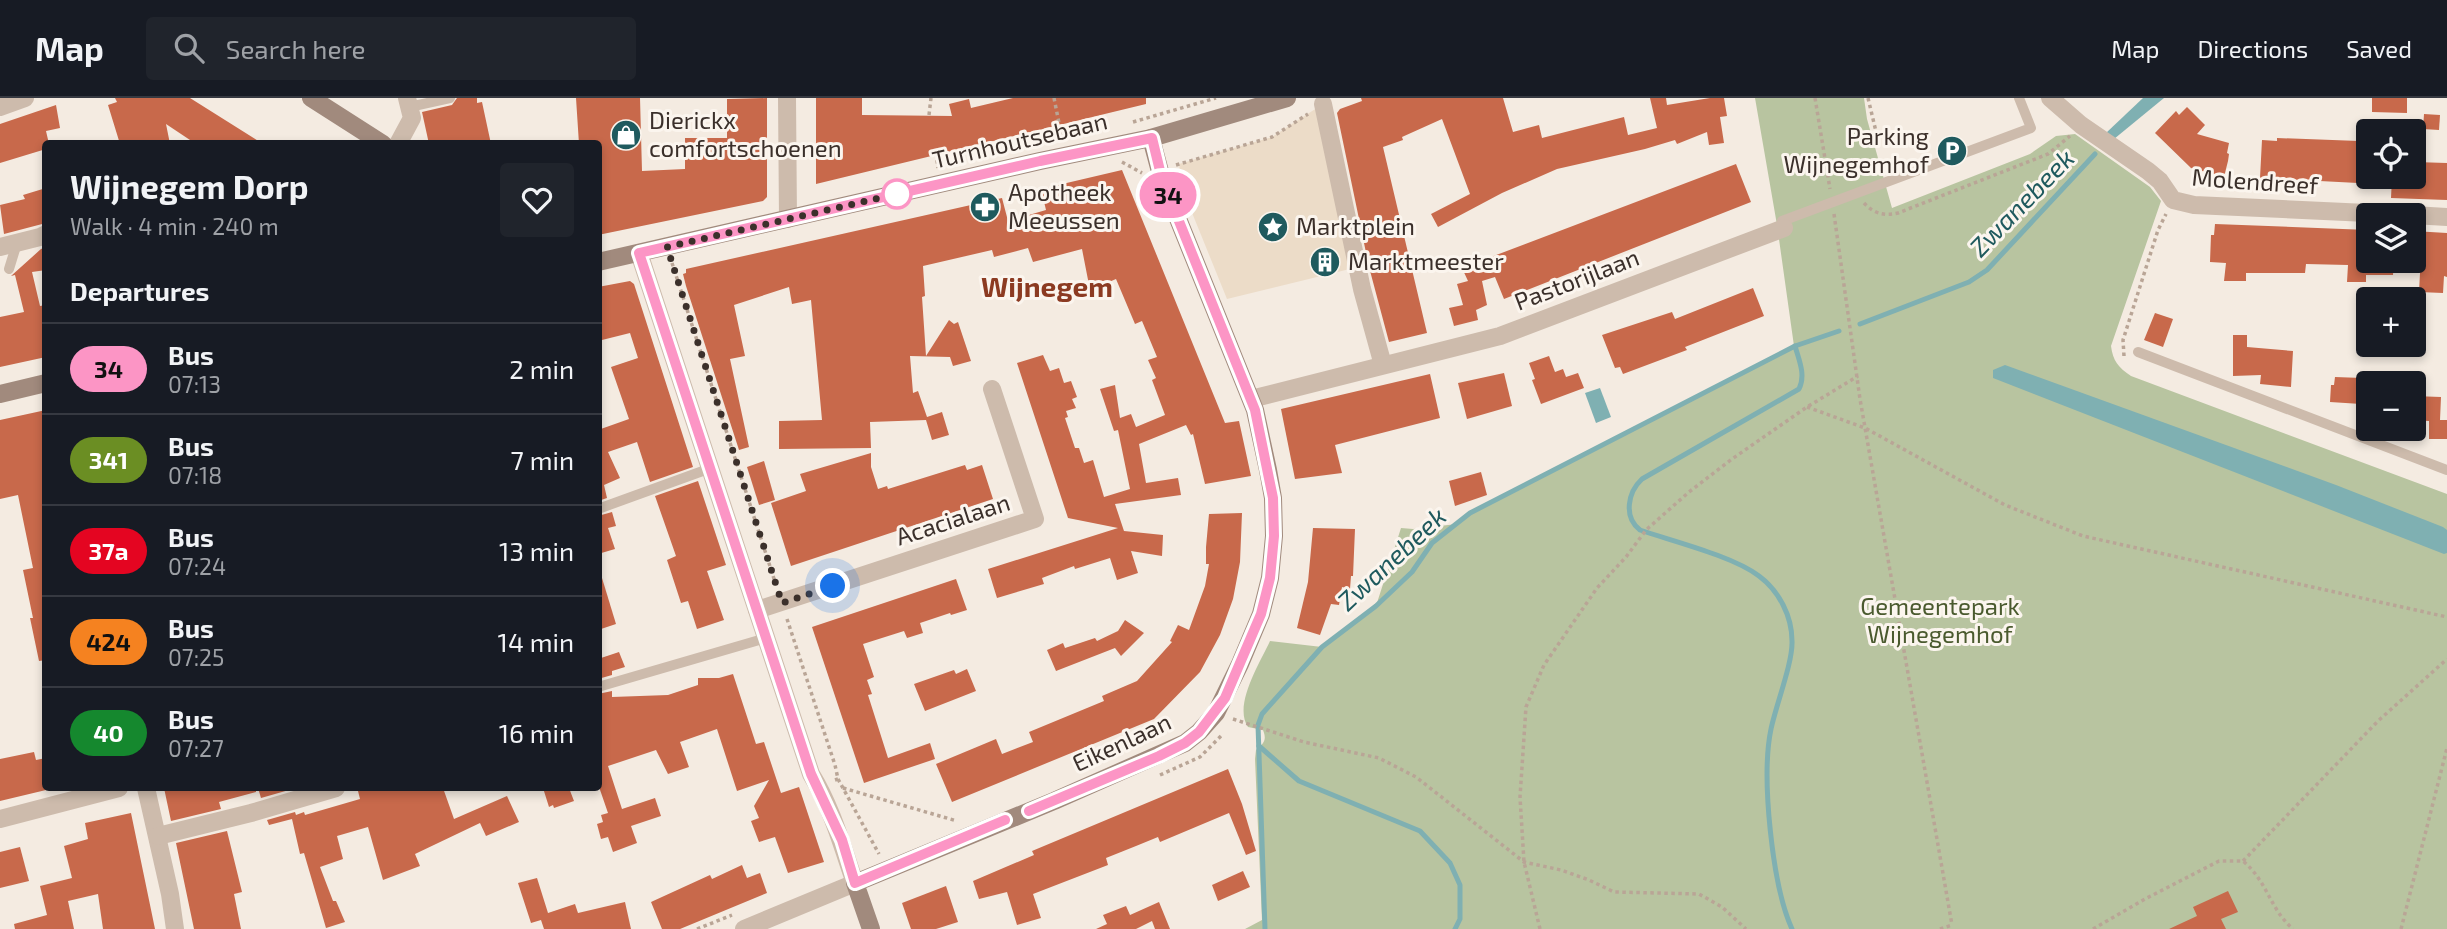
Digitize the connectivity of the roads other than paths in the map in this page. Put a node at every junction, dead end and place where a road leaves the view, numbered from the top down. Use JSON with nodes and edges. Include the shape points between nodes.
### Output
{"nodes":[{"id":1,"x":26,"y":98,"type":"edge"},
{"id":2,"x":311,"y":98,"type":"edge"},
{"id":3,"x":450,"y":98,"type":"edge"},
{"id":4,"x":787,"y":98,"type":"edge"},
{"id":5,"x":1287,"y":98,"type":"edge"},
{"id":6,"x":2019,"y":98,"type":"edge"},
{"id":7,"x":2050,"y":98,"type":"edge"},
{"id":8,"x":408,"y":102,"type":"edge"},
{"id":9,"x":1323,"y":104,"type":"road end"},
{"id":10,"x":0,"y":107,"type":"edge"},
{"id":11,"x":1152,"y":138,"type":"junction"},
{"id":12,"x":377,"y":140,"type":"edge"},
{"id":13,"x":400,"y":140,"type":"edge"},
{"id":14,"x":2356,"y":213,"type":"edge"},
{"id":15,"x":2426,"y":216,"type":"edge"},
{"id":16,"x":2447,"y":217,"type":"edge"},
{"id":17,"x":788,"y":219,"type":"junction"},
{"id":18,"x":1784,"y":228,"type":"joint"},
{"id":19,"x":42,"y":235,"type":"edge"},
{"id":20,"x":9,"y":245,"type":"edge"},
{"id":21,"x":639,"y":253,"type":"junction"},
{"id":22,"x":602,"y":261,"type":"edge"},
{"id":23,"x":9,"y":269,"type":"dead end"},
{"id":24,"x":2138,"y":352,"type":"dead end"},
{"id":25,"x":1382,"y":365,"type":"junction"},
{"id":26,"x":42,"y":384,"type":"edge"},
{"id":27,"x":992,"y":389,"type":"dead end"},
{"id":28,"x":0,"y":394,"type":"edge"},
{"id":29,"x":1251,"y":399,"type":"junction"},
{"id":30,"x":711,"y":468,"type":"junction"},
{"id":31,"x":2447,"y":470,"type":"edge"},
{"id":32,"x":602,"y":508,"type":"edge"},
{"id":33,"x":757,"y":610,"type":"junction"},
{"id":34,"x":765,"y":638,"type":"junction"},
{"id":35,"x":602,"y":686,"type":"edge"},
{"id":36,"x":107,"y":791,"type":"edge"},
{"id":37,"x":147,"y":791,"type":"edge"},
{"id":38,"x":327,"y":791,"type":"edge"},
{"id":39,"x":0,"y":819,"type":"edge"},
{"id":40,"x":158,"y":836,"type":"junction"},
{"id":41,"x":855,"y":883,"type":"junction"},
{"id":42,"x":174,"y":929,"type":"edge"},
{"id":43,"x":744,"y":929,"type":"edge"},
{"id":44,"x":871,"y":929,"type":"edge"}],
"edges":[{"from":1,"to":10,"type":"street"},
{"from":2,"to":12,"type":"street"},
{"from":3,"to":8,"type":"lane"},
{"from":4,"to":17,"type":"street"},
{"from":5,"to":11,"type":"street","name":"Turnhoutsebaan"},
{"from":6,"to":18,"type":"lane","via":[[2031,128],[1833,206],[1782,221]]},
{"from":7,"to":14,"type":"street","name":"Molendreef","via":[[2148,171],[2173,200],[2203,206]]},
{"from":8,"to":13,"type":"street","via":[[412,118]]},
{"from":9,"to":25,"type":"street"},
{"from":11,"to":17,"type":"street","name":"Turnhoutsebaan"},
{"from":11,"to":29,"type":"street","via":[[1162,179]]},
{"from":15,"to":16,"type":"street","name":"Molendreef"},
{"from":17,"to":21,"type":"street","name":"Turnhoutsebaan"},
{"from":18,"to":25,"type":"street","name":"Pastorijlaan","via":[[1500,336]]},
{"from":19,"to":20,"type":"street"},
{"from":20,"to":23,"type":"lane"},
{"from":21,"to":22,"type":"street","name":"Turnhoutsebaan"},
{"from":21,"to":30,"type":"street"},
{"from":24,"to":31,"type":"lane"},
{"from":25,"to":29,"type":"street"},
{"from":26,"to":28,"type":"street"},
{"from":27,"to":33,"type":"street","name":"Acacialaan","via":[[1035,519]]},
{"from":29,"to":41,"type":"street","name":"Eikenlaan","via":[[1273,498],[1270,578],[1261,614],[1216,713],[1185,743],[1159,756]]},
{"from":30,"to":32,"type":"lane"},
{"from":30,"to":33,"type":"street"},
{"from":33,"to":34,"type":"street"},
{"from":34,"to":35,"type":"lane"},
{"from":34,"to":41,"type":"street","via":[[811,774],[842,840]]},
{"from":36,"to":39,"type":"street"},
{"from":37,"to":40,"type":"street"},
{"from":38,"to":40,"type":"street"},
{"from":40,"to":42,"type":"street"},
{"from":41,"to":43,"type":"street"},
{"from":41,"to":44,"type":"street"}]}
